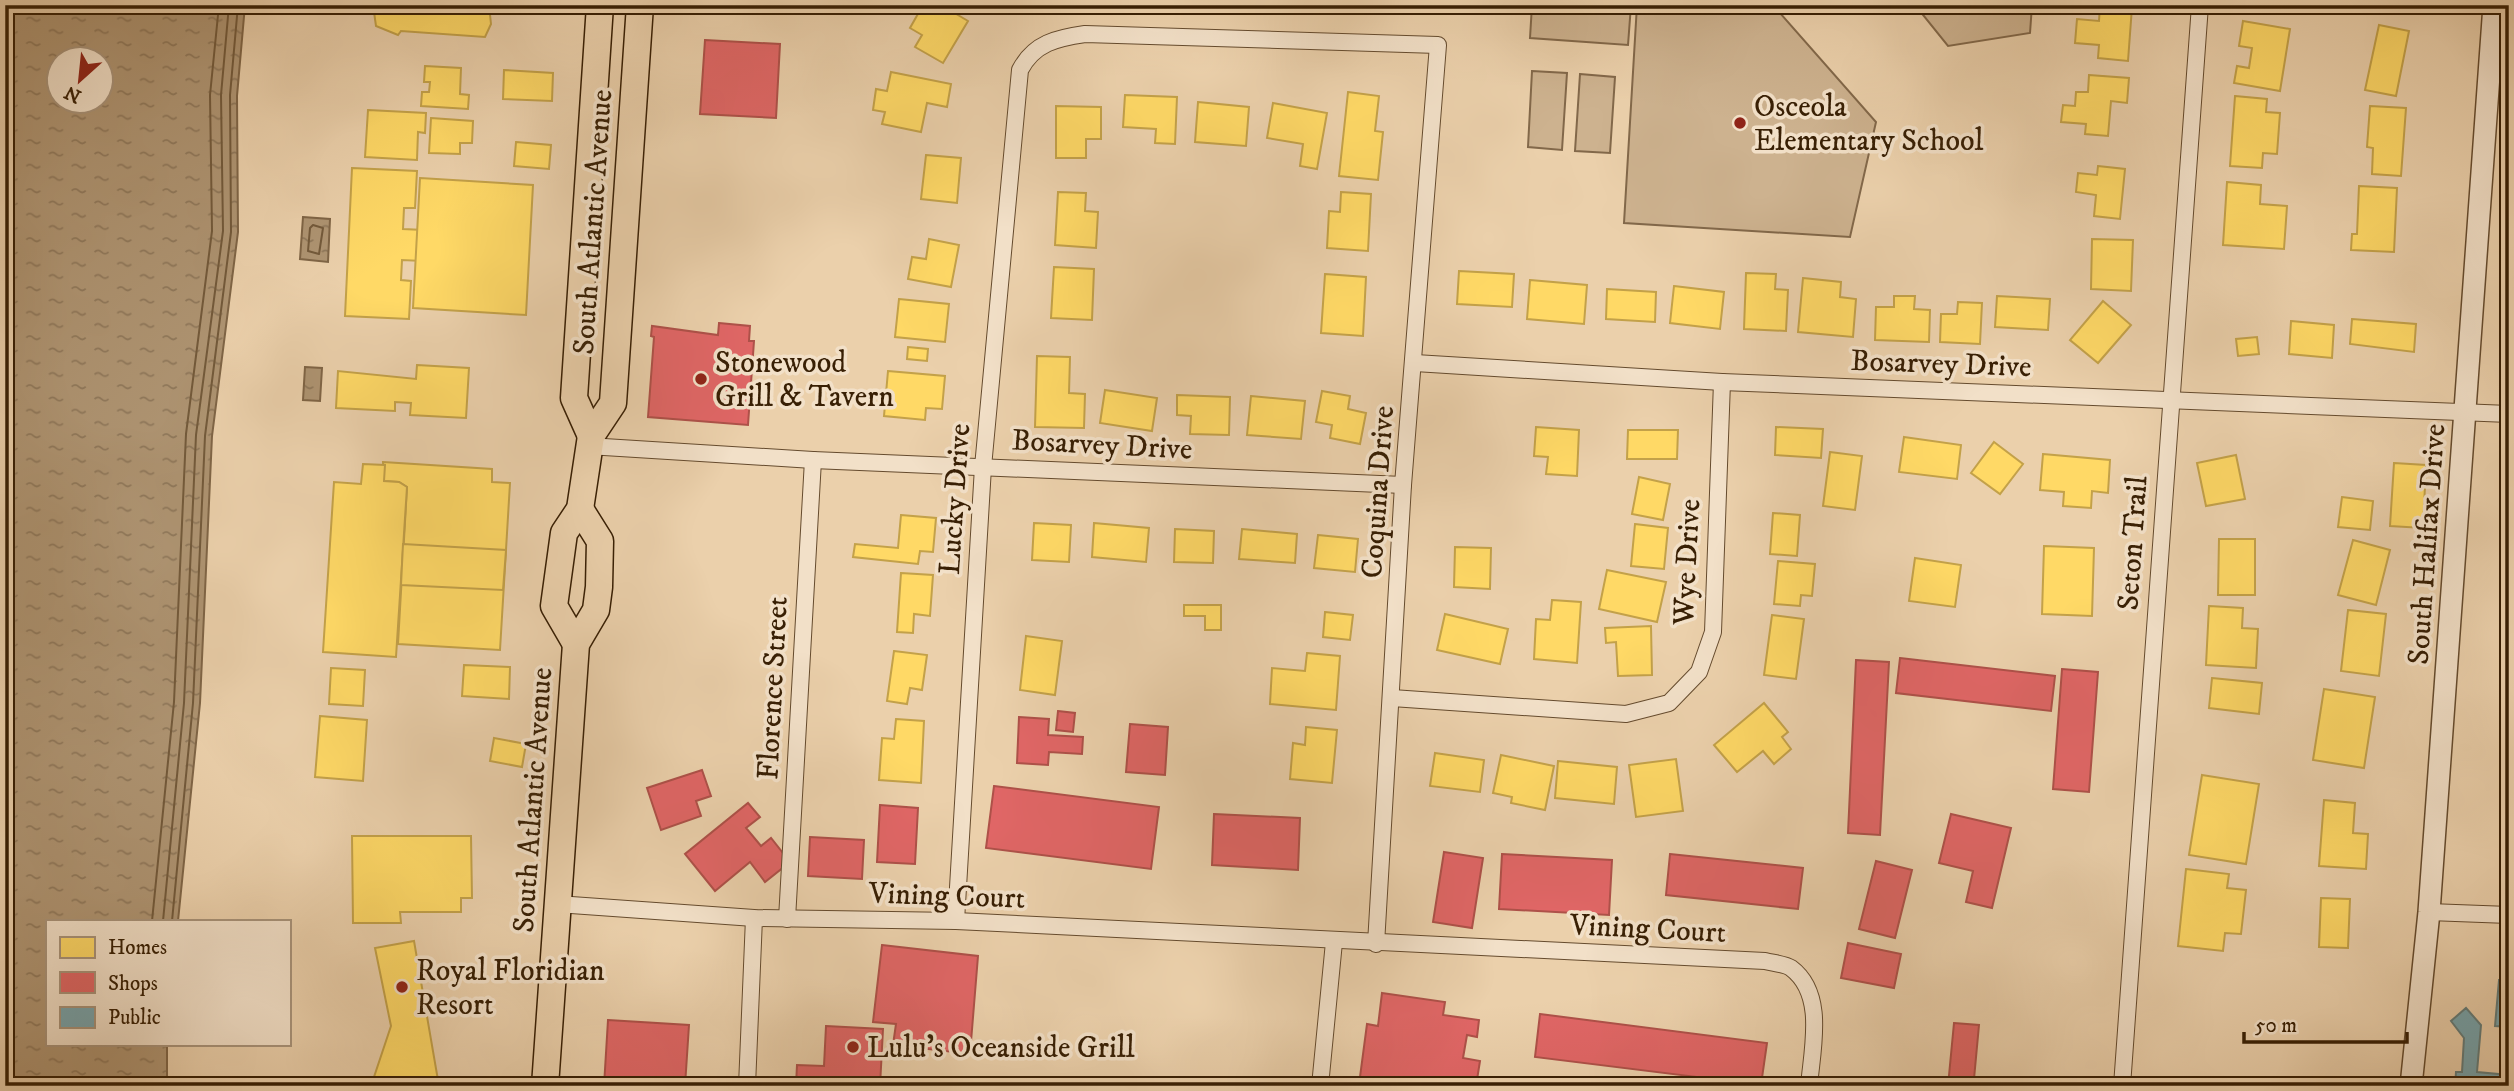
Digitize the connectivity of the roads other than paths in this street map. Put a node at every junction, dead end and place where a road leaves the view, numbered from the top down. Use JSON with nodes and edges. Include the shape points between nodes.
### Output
{"nodes":[{"id":1,"x":600,"y":5,"type":"edge"},
{"id":2,"x":639,"y":5,"type":"edge"},
{"id":3,"x":2200,"y":5,"type":"edge"},
{"id":4,"x":2494,"y":5,"type":"edge"},
{"id":5,"x":2500,"y":43,"type":"edge"},
{"id":6,"x":1020,"y":81,"type":"joint"},
{"id":7,"x":1415,"y":363,"type":"junction"},
{"id":8,"x":1722,"y":382,"type":"junction"},
{"id":9,"x":2171,"y":400,"type":"junction"},
{"id":10,"x":2466,"y":413,"type":"junction"},
{"id":11,"x":2509,"y":414,"type":"edge"},
{"id":12,"x":590,"y":441,"type":"junction"},
{"id":13,"x":813,"y":460,"type":"junction"},
{"id":14,"x":983,"y":467,"type":"junction"},
{"id":15,"x":1403,"y":485,"type":"junction"},
{"id":16,"x":580,"y":509,"type":"junction"},
{"id":17,"x":576,"y":643,"type":"junction"},
{"id":18,"x":1392,"y":698,"type":"junction"},
{"id":19,"x":557,"y":904,"type":"junction"},
{"id":20,"x":2428,"y":912,"type":"junction"},
{"id":21,"x":2509,"y":915,"type":"edge"},
{"id":22,"x":754,"y":918,"type":"junction"},
{"id":23,"x":787,"y":919,"type":"junction"},
{"id":24,"x":956,"y":922,"type":"junction"},
{"id":25,"x":1334,"y":942,"type":"junction"},
{"id":26,"x":1377,"y":944,"type":"junction"},
{"id":27,"x":545,"y":1086,"type":"edge"},
{"id":28,"x":747,"y":1086,"type":"edge"},
{"id":29,"x":1320,"y":1086,"type":"edge"},
{"id":30,"x":1809,"y":1086,"type":"edge"},
{"id":31,"x":2122,"y":1086,"type":"edge"},
{"id":32,"x":2411,"y":1086,"type":"edge"}],
"edges":[{"from":1,"to":12,"type":"main road","name":"South Atlantic Avenue","via":[[574,398]]},
{"from":2,"to":12,"type":"main road","name":"South Atlantic Avenue","via":[[613,403]]},
{"from":3,"to":9,"type":"street","name":"Seton Trail"},
{"from":4,"to":5,"type":"street","name":"South Halifax Drive"},
{"from":5,"to":10,"type":"street","name":"South Halifax Drive"},
{"from":6,"to":7,"type":"street","name":"Coquina Drive","via":[[1027,57],[1053,38],[1085,34],[1438,45]]},
{"from":6,"to":14,"type":"street","name":"Lucky Drive"},
{"from":7,"to":8,"type":"street","name":"Bosarvey Drive"},
{"from":7,"to":15,"type":"street","name":"Coquina Drive"},
{"from":8,"to":9,"type":"street","name":"Bosarvey Drive"},
{"from":8,"to":18,"type":"street","name":"Wye Drive","via":[[1713,632],[1699,672],[1669,703],[1626,714]]},
{"from":9,"to":10,"type":"street","name":"Bosarvey Drive"},
{"from":9,"to":31,"type":"street","name":"Seton Trail"},
{"from":10,"to":11,"type":"street","name":"Bosarvey Drive"},
{"from":10,"to":20,"type":"street","name":"South Halifax Drive"},
{"from":12,"to":13,"type":"street","name":"Bosarvey Drive"},
{"from":12,"to":16,"type":"main road","name":"South Atlantic Avenue"},
{"from":13,"to":14,"type":"street","name":"Bosarvey Drive"},
{"from":13,"to":23,"type":"street","name":"Florence Street"},
{"from":14,"to":15,"type":"street","name":"Bosarvey Drive"},
{"from":14,"to":24,"type":"street","name":"Lucky Drive"},
{"from":15,"to":18,"type":"street","name":"Coquina Drive"},
{"from":16,"to":17,"type":"main road","name":"South Atlantic Avenue","via":[[600,541],[599,575],[596,610]]},
{"from":16,"to":17,"type":"main road","name":"South Atlantic Avenue","via":[[564,533],[554,606]]},
{"from":17,"to":19,"type":"main road","name":"South Atlantic Avenue"},
{"from":18,"to":26,"type":"street","name":"Coquina Drive"},
{"from":19,"to":22,"type":"street","name":"Vining Court"},
{"from":19,"to":27,"type":"main road","name":"South Atlantic Avenue"},
{"from":20,"to":21,"type":"street"},
{"from":20,"to":32,"type":"street","name":"South Halifax Drive"},
{"from":22,"to":23,"type":"street","name":"Vining Court"},
{"from":22,"to":28,"type":"street"},
{"from":23,"to":24,"type":"street","name":"Vining Court"},
{"from":24,"to":25,"type":"street","name":"Vining Court"},
{"from":25,"to":26,"type":"street","name":"Vining Court"},
{"from":25,"to":29,"type":"street"},
{"from":26,"to":30,"type":"street","name":"Vining Court","via":[[1765,961],[1790,967],[1810,988],[1814,1015]]}]}
